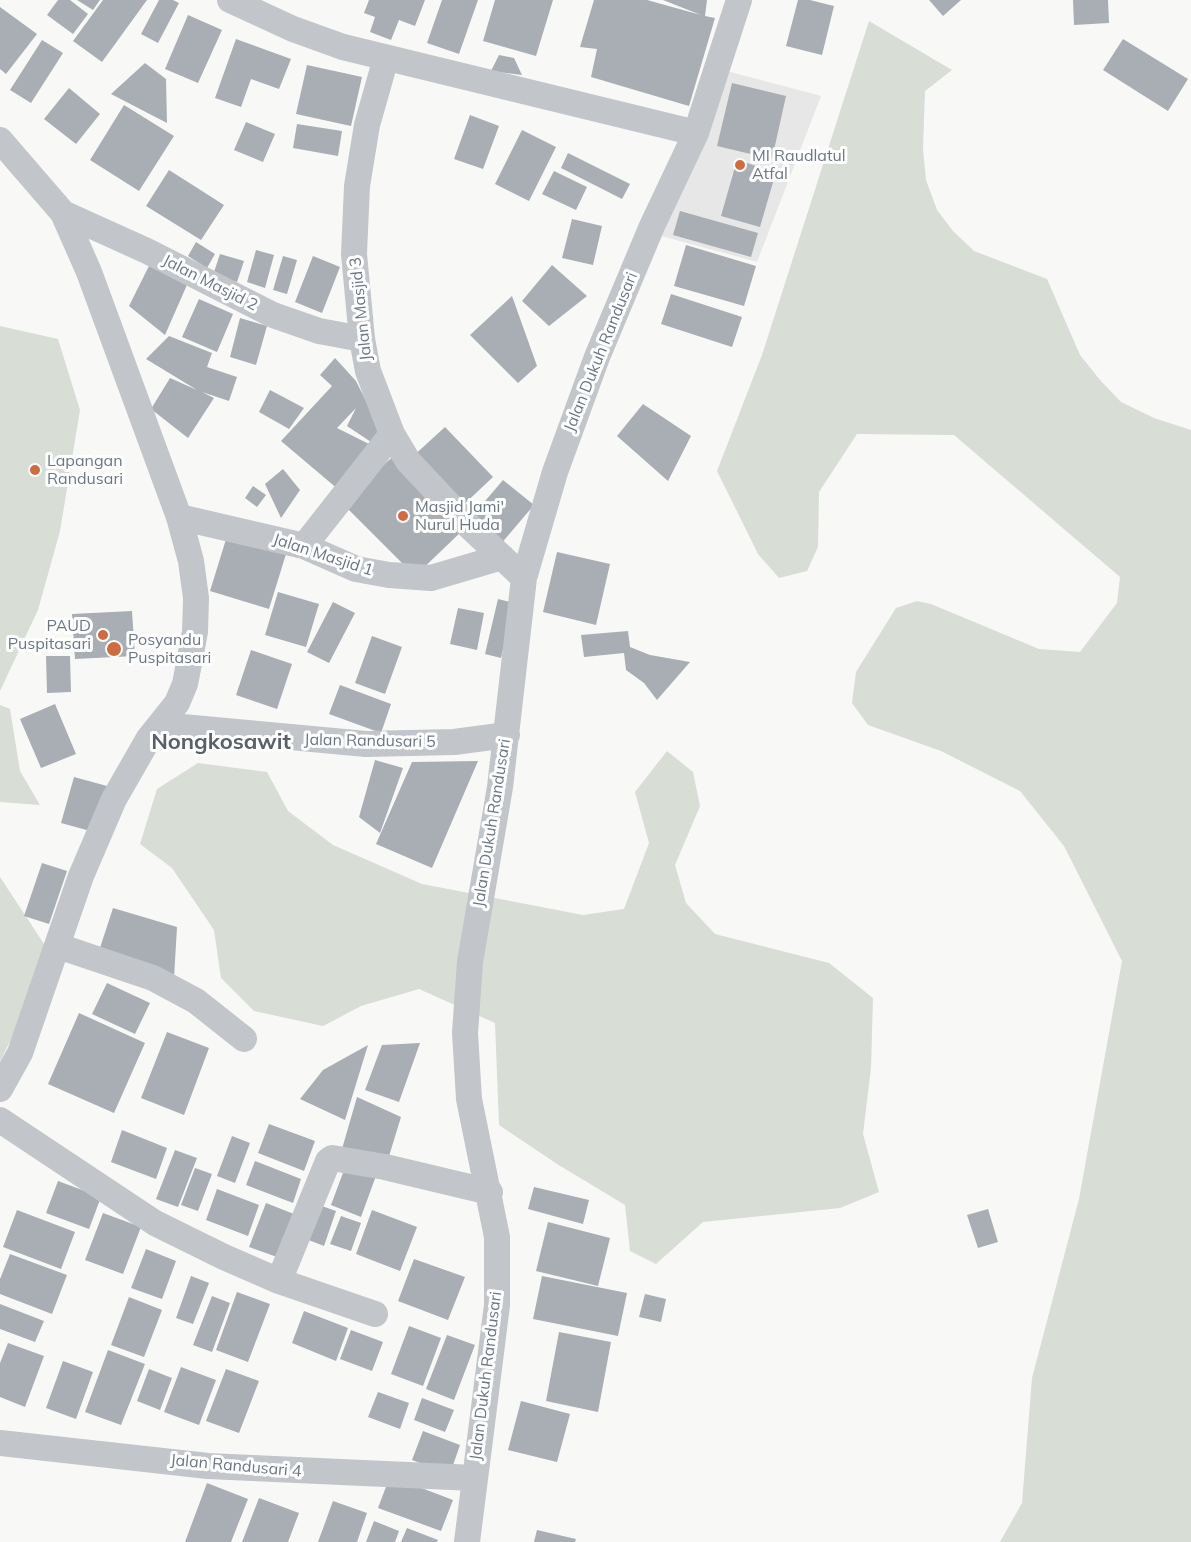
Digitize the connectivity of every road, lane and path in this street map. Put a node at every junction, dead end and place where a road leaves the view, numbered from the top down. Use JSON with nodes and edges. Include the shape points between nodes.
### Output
{"nodes":[{"id":1,"x":230,"y":0,"type":"edge"},
{"id":2,"x":739,"y":0,"type":"edge"},
{"id":3,"x":386,"y":58,"type":"junction"},
{"id":4,"x":696,"y":133,"type":"junction"},
{"id":5,"x":0,"y":140,"type":"edge"},
{"id":6,"x":63,"y":213,"type":"junction"},
{"id":7,"x":362,"y":339,"type":"junction"},
{"id":8,"x":392,"y":434,"type":"junction"},
{"id":9,"x":179,"y":517,"type":"junction"},
{"id":10,"x":304,"y":546,"type":"junction"},
{"id":11,"x":502,"y":557,"type":"junction"},
{"id":12,"x":524,"y":578,"type":"junction"},
{"id":13,"x":161,"y":725,"type":"junction"},
{"id":14,"x":507,"y":735,"type":"junction"},
{"id":15,"x":58,"y":946,"type":"junction"},
{"id":16,"x":244,"y":1039,"type":"dead end"},
{"id":17,"x":0,"y":1089,"type":"edge"},
{"id":18,"x":0,"y":1120,"type":"edge"},
{"id":19,"x":490,"y":1192,"type":"junction"},
{"id":20,"x":279,"y":1281,"type":"junction"},
{"id":21,"x":375,"y":1314,"type":"dead end"},
{"id":22,"x":0,"y":1443,"type":"edge"},
{"id":23,"x":474,"y":1478,"type":"junction"},
{"id":24,"x":467,"y":1542,"type":"edge"}],
"edges":[{"from":1,"to":3,"type":"street","via":[[293,29]]},
{"from":2,"to":4,"type":"street","name":"Jalan Dukuh Randusari"},
{"from":3,"to":4,"type":"street"},
{"from":3,"to":7,"type":"street","name":"Jalan Masjid 3","via":[[367,126],[357,186],[354,254]]},
{"from":4,"to":12,"type":"street","name":"Jalan Dukuh Randusari","via":[[597,357],[555,472]]},
{"from":5,"to":6,"type":"street"},
{"from":6,"to":7,"type":"street","name":"Jalan Masjid 2","via":[[273,315]]},
{"from":6,"to":9,"type":"street","via":[[89,272]]},
{"from":7,"to":8,"type":"street","name":"Jalan Masjid 3","via":[[368,371]]},
{"from":8,"to":10,"type":"street"},
{"from":8,"to":11,"type":"street","name":"Jalan Masjid 3","via":[[408,462]]},
{"from":9,"to":10,"type":"street","name":"Jalan Masjid 1"},
{"from":9,"to":13,"type":"street","via":[[196,598],[195,632],[185,684]]},
{"from":10,"to":11,"type":"street","name":"Jalan Masjid 1","via":[[356,569],[388,576],[431,578]]},
{"from":11,"to":12,"type":"street","name":"Jalan Masjid 3"},
{"from":12,"to":14,"type":"street","name":"Jalan Dukuh Randusari"},
{"from":13,"to":14,"type":"street","name":"Jalan Randusari 5","via":[[366,744],[454,742]]},
{"from":13,"to":15,"type":"street","via":[[135,760],[114,799],[81,876]]},
{"from":14,"to":19,"type":"street","name":"Jalan Dukuh Randusari","via":[[470,962],[465,1033],[469,1099]]},
{"from":15,"to":16,"type":"street","via":[[153,978],[196,1001]]},
{"from":15,"to":17,"type":"street","via":[[20,1053]]},
{"from":18,"to":20,"type":"street","via":[[155,1223]]},
{"from":19,"to":20,"type":"street","via":[[332,1158]]},
{"from":19,"to":23,"type":"street","name":"Jalan Dukuh Randusari","via":[[497,1238],[497,1305]]},
{"from":20,"to":21,"type":"street"},
{"from":22,"to":23,"type":"street","name":"Jalan Randusari 4","via":[[208,1466]]},
{"from":23,"to":24,"type":"street","name":"Jalan Dukuh Randusari"}]}
